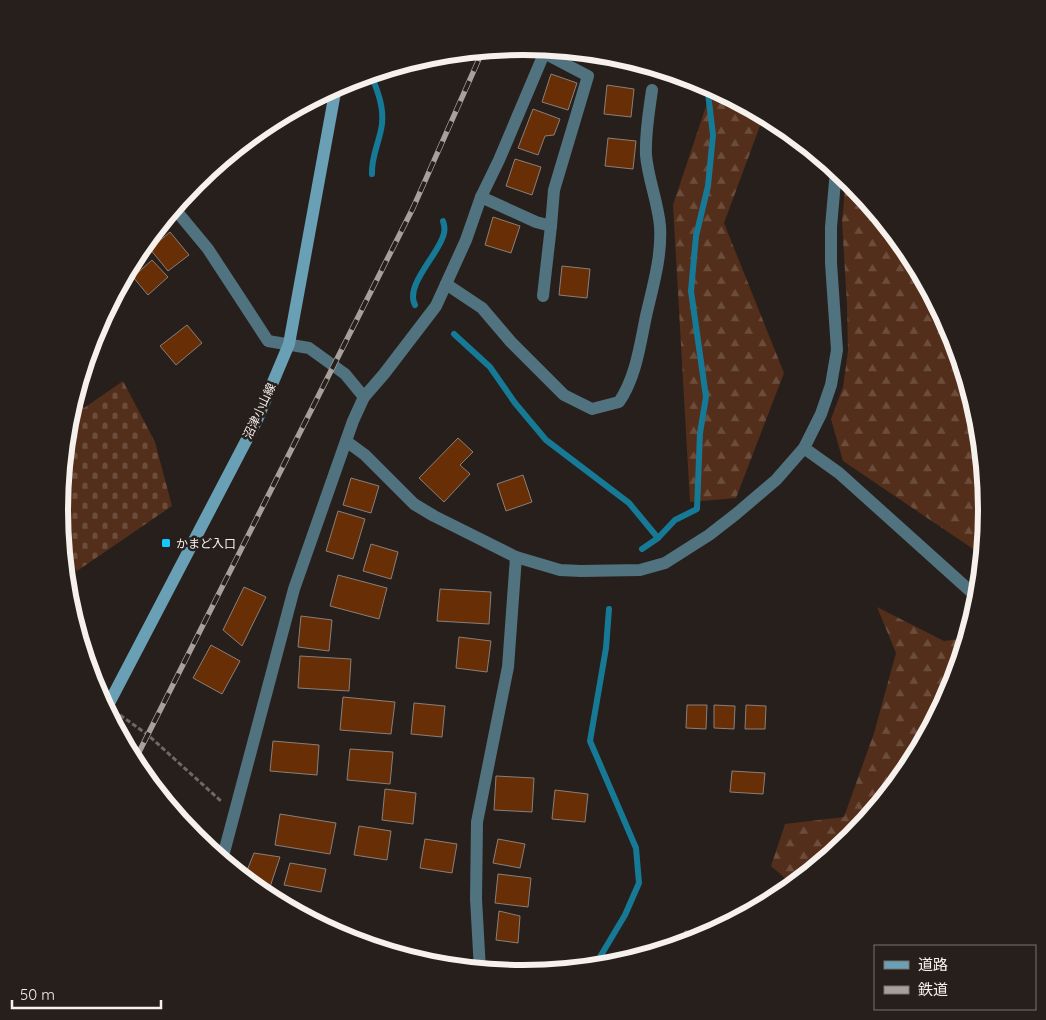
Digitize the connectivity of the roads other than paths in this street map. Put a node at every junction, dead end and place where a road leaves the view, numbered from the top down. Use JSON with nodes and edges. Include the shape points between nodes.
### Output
{"nodes":[{"id":1,"x":543,"y":56,"type":"edge"},
{"id":2,"x":554,"y":56,"type":"edge"},
{"id":3,"x":652,"y":90,"type":"dead end"},
{"id":4,"x":334,"y":97,"type":"edge"},
{"id":5,"x":835,"y":179,"type":"edge"},
{"id":6,"x":481,"y":197,"type":"junction"},
{"id":7,"x":178,"y":213,"type":"edge"},
{"id":8,"x":551,"y":226,"type":"junction"},
{"id":9,"x":446,"y":284,"type":"junction"},
{"id":10,"x":543,"y":296,"type":"dead end"},
{"id":11,"x":289,"y":344,"type":"junction"},
{"id":12,"x":364,"y":397,"type":"junction"},
{"id":13,"x":346,"y":441,"type":"junction"},
{"id":14,"x":804,"y":448,"type":"junction"},
{"id":15,"x":516,"y":557,"type":"junction"},
{"id":16,"x":970,"y":591,"type":"edge"},
{"id":17,"x":110,"y":700,"type":"edge"},
{"id":18,"x":224,"y":853,"type":"edge"},
{"id":19,"x":480,"y":963,"type":"edge"}],
"edges":[{"from":1,"to":6,"type":"street"},
{"from":2,"to":8,"type":"street","via":[[588,76],[554,190]]},
{"from":3,"to":9,"type":"street","via":[[646,154],[660,224],[658,266],[636,362],[619,402],[592,409],[564,395],[482,308]]},
{"from":4,"to":11,"type":"main road","name":"沼津小山線"},
{"from":5,"to":14,"type":"street","via":[[831,263],[837,350],[831,385]]},
{"from":6,"to":8,"type":"street"},
{"from":6,"to":9,"type":"street"},
{"from":7,"to":11,"type":"street","via":[[208,249],[268,341]]},
{"from":8,"to":10,"type":"street"},
{"from":9,"to":12,"type":"street","via":[[436,306]]},
{"from":11,"to":12,"type":"street","via":[[309,348],[345,374]]},
{"from":11,"to":17,"type":"main road","name":"沼津小山線","via":[[256,420]]},
{"from":12,"to":13,"type":"street"},
{"from":13,"to":15,"type":"street","via":[[365,455],[414,504]]},
{"from":13,"to":18,"type":"street","via":[[294,589]]},
{"from":14,"to":15,"type":"street","via":[[751,502],[709,535],[664,563],[640,570],[581,571],[560,570]]},
{"from":14,"to":16,"type":"street","via":[[840,473]]},
{"from":15,"to":19,"type":"street","via":[[508,667],[477,822]]}]}
